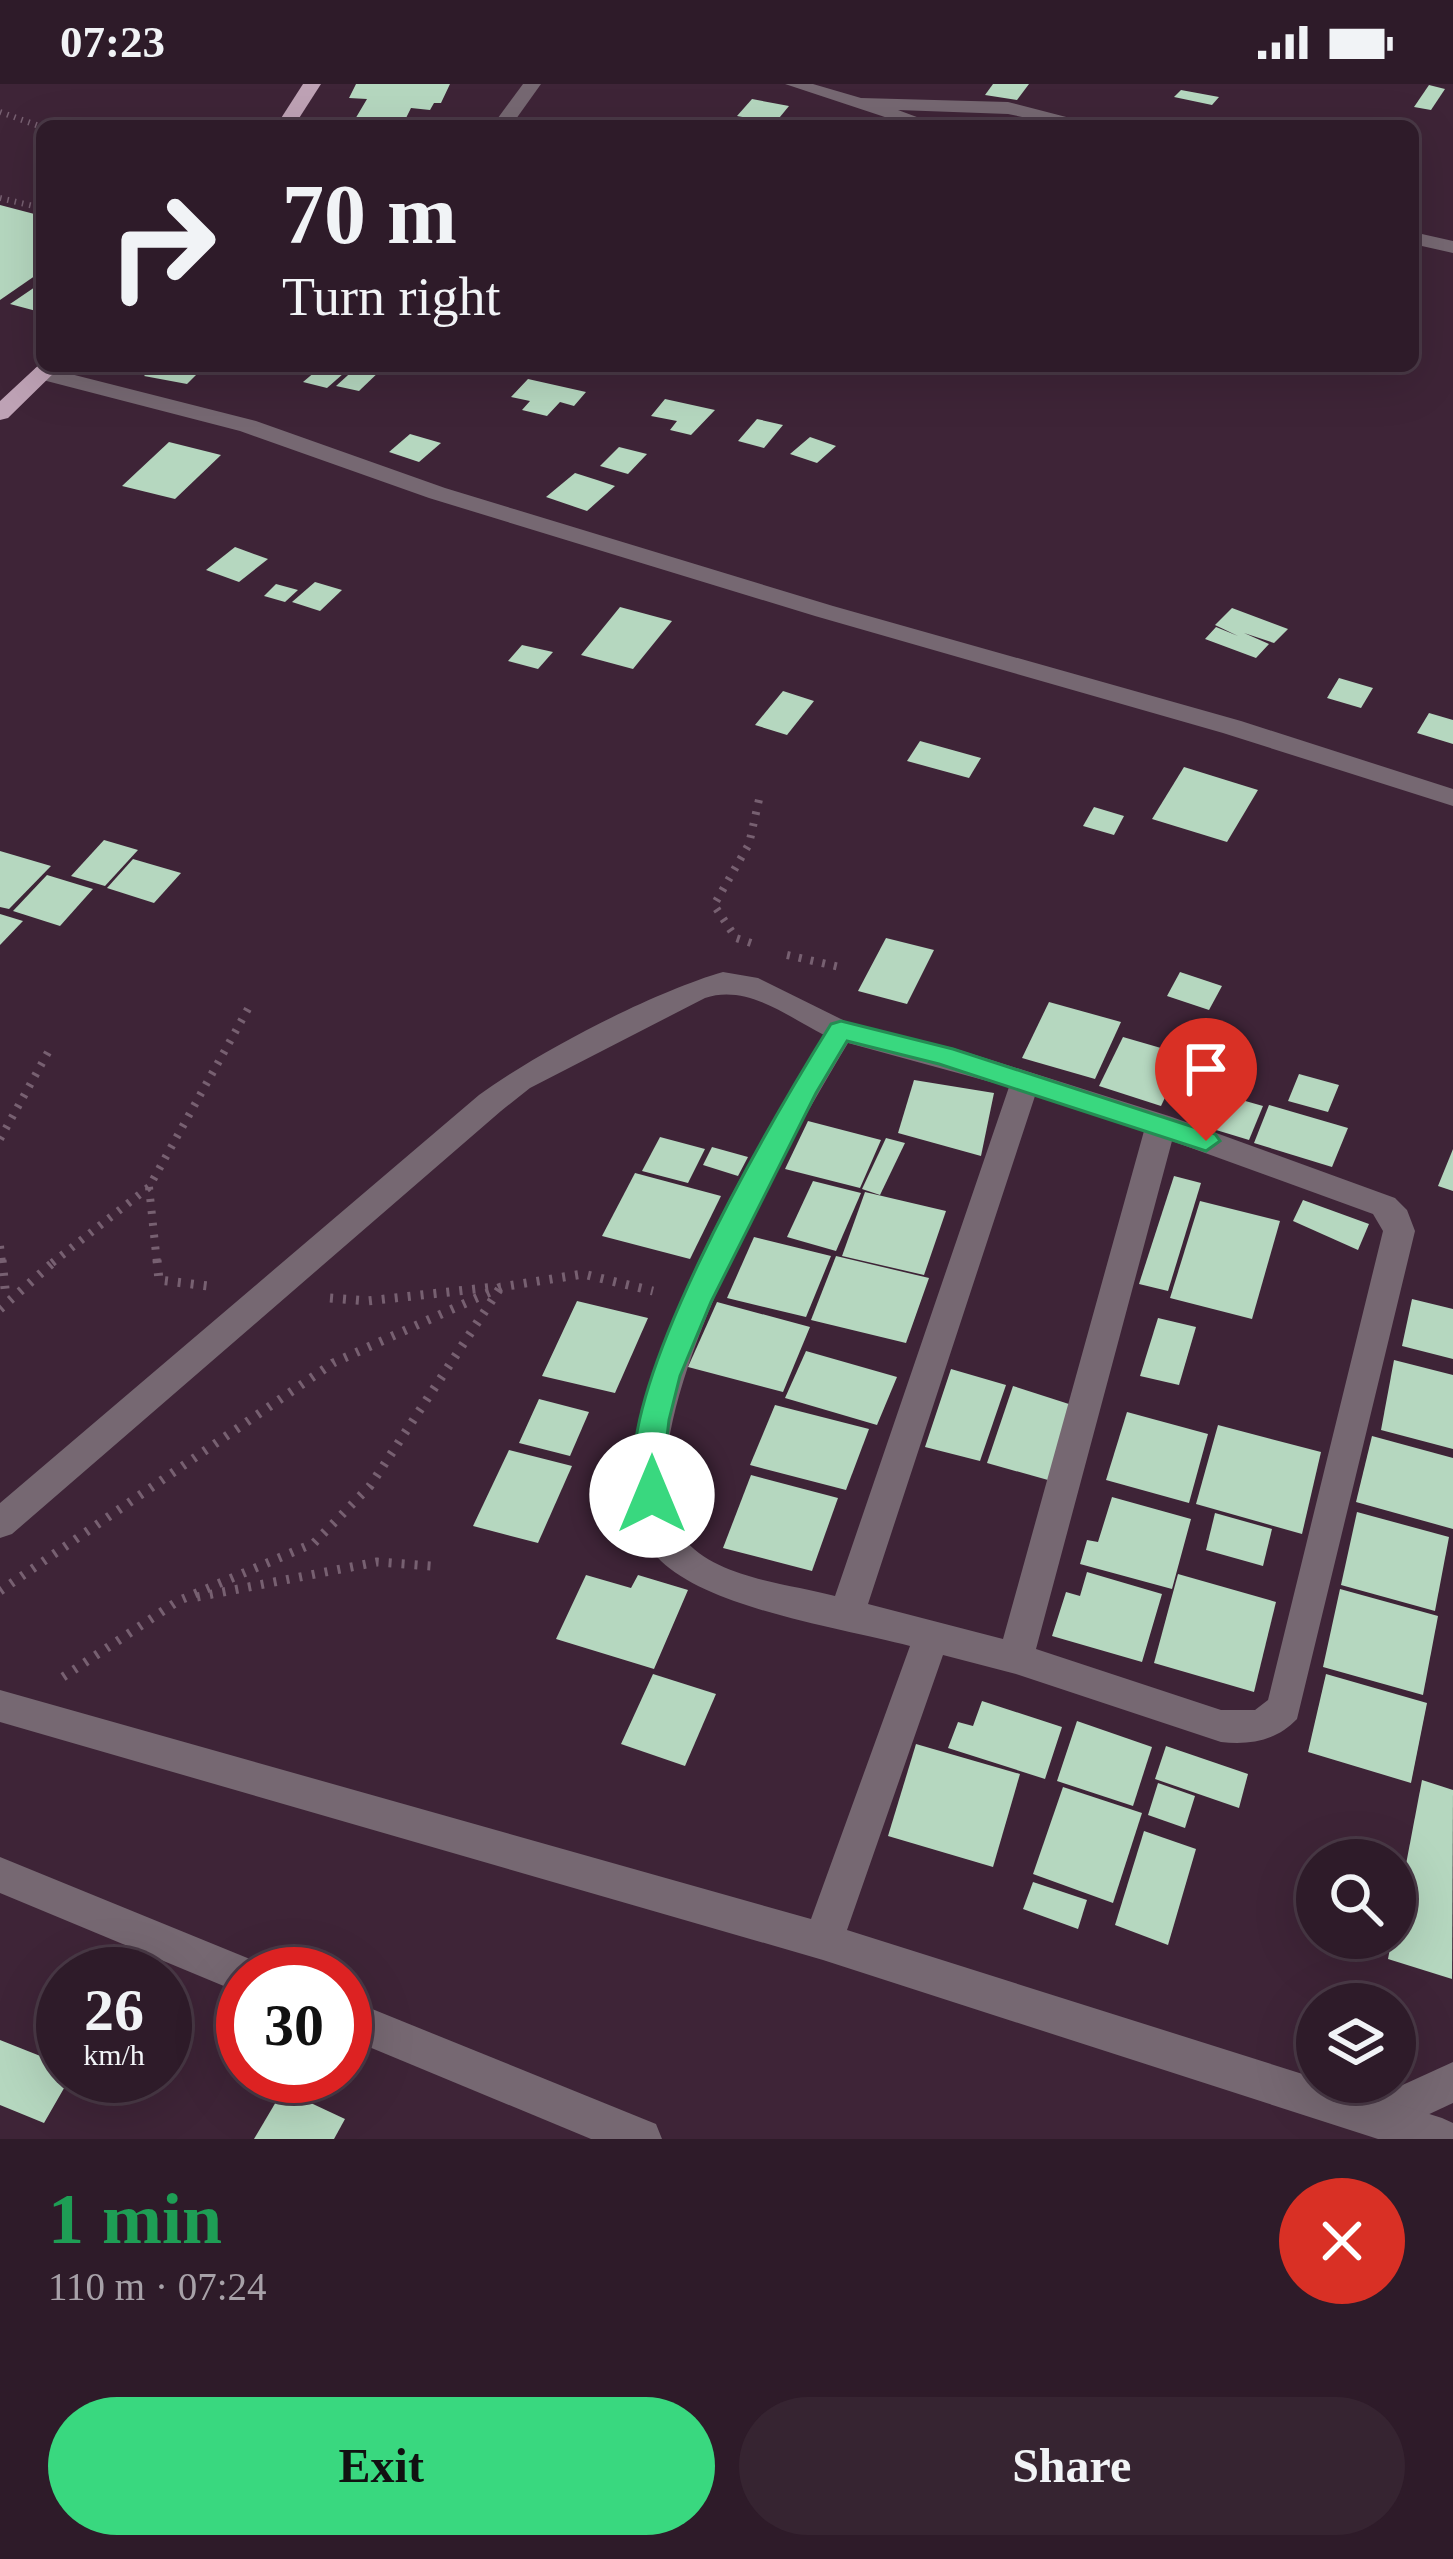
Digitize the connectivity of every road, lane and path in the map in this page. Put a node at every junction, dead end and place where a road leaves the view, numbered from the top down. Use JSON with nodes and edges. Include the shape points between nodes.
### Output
{"nodes":[{"id":1,"x":312,"y":84,"type":"edge"},
{"id":2,"x":532,"y":84,"type":"edge"},
{"id":3,"x":794,"y":84,"type":"edge"},
{"id":4,"x":865,"y":103,"type":"junction"},
{"id":5,"x":0,"y":112,"type":"edge"},
{"id":6,"x":289,"y":120,"type":"edge"},
{"id":7,"x":505,"y":120,"type":"edge"},
{"id":8,"x":915,"y":120,"type":"edge"},
{"id":9,"x":1064,"y":120,"type":"edge"},
{"id":10,"x":36,"y":126,"type":"edge"},
{"id":11,"x":0,"y":198,"type":"edge"},
{"id":12,"x":36,"y":207,"type":"edge"},
{"id":13,"x":1419,"y":239,"type":"edge"},
{"id":14,"x":1453,"y":247,"type":"edge"},
{"id":15,"x":43,"y":372,"type":"edge"},
{"id":16,"x":57,"y":372,"type":"edge"},
{"id":17,"x":0,"y":412,"type":"edge"},
{"id":18,"x":760,"y":794,"type":"dead end"},
{"id":19,"x":1453,"y":798,"type":"edge"},
{"id":20,"x":758,"y":945,"type":"dead end"},
{"id":21,"x":779,"y":953,"type":"dead end"},
{"id":22,"x":844,"y":968,"type":"dead end"},
{"id":23,"x":249,"y":1007,"type":"dead end"},
{"id":24,"x":841,"y":1030,"type":"junction"},
{"id":25,"x":52,"y":1045,"type":"dead end"},
{"id":26,"x":1025,"y":1082,"type":"junction"},
{"id":27,"x":1161,"y":1125,"type":"junction"},
{"id":28,"x":0,"y":1139,"type":"edge"},
{"id":29,"x":0,"y":1246,"type":"edge"},
{"id":30,"x":501,"y":1287,"type":"junction"},
{"id":31,"x":6,"y":1299,"type":"junction"},
{"id":32,"x":696,"y":1302,"type":"junction"},
{"id":33,"x":0,"y":1309,"type":"edge"},
{"id":34,"x":0,"y":1524,"type":"edge"},
{"id":35,"x":432,"y":1566,"type":"dead end"},
{"id":36,"x":0,"y":1591,"type":"edge"},
{"id":37,"x":178,"y":1601,"type":"junction"},
{"id":38,"x":847,"y":1613,"type":"junction"},
{"id":39,"x":932,"y":1635,"type":"junction"},
{"id":40,"x":1016,"y":1658,"type":"junction"},
{"id":41,"x":7,"y":1708,"type":"edge"},
{"id":42,"x":0,"y":1875,"type":"edge"},
{"id":43,"x":823,"y":1941,"type":"junction"},
{"id":44,"x":216,"y":1964,"type":"edge"},
{"id":45,"x":372,"y":2028,"type":"edge"},
{"id":46,"x":1453,"y":2082,"type":"edge"},
{"id":47,"x":1378,"y":2116,"type":"junction"},
{"id":48,"x":641,"y":2139,"type":"edge"},
{"id":49,"x":1442,"y":2139,"type":"edge"}],
"edges":[{"from":1,"to":6,"type":"main road"},
{"from":2,"to":7,"type":"street"},
{"from":3,"to":4,"type":"street"},
{"from":4,"to":8,"type":"street"},
{"from":4,"to":9,"type":"street","via":[[1008,108]]},
{"from":5,"to":10,"type":"path"},
{"from":11,"to":12,"type":"path"},
{"from":13,"to":14,"type":"street"},
{"from":15,"to":17,"type":"main road"},
{"from":16,"to":19,"type":"street"},
{"from":18,"to":20,"type":"path","via":[[748,844],[714,905],[736,938]]},
{"from":21,"to":22,"type":"path"},
{"from":23,"to":31,"type":"path","via":[[149,1187]]},
{"from":24,"to":26,"type":"street"},
{"from":24,"to":32,"type":"street"},
{"from":24,"to":34,"type":"street","via":[[748,985],[723,982],[520,1081]]},
{"from":25,"to":28,"type":"path"},
{"from":26,"to":27,"type":"street"},
{"from":26,"to":38,"type":"street"},
{"from":27,"to":40,"type":"street"},
{"from":27,"to":40,"type":"street","via":[[1384,1206],[1399,1231],[1284,1708],[1263,1725],[1221,1726]]},
{"from":29,"to":31,"type":"path"},
{"from":30,"to":32,"type":"path","via":[[583,1274]]},
{"from":30,"to":36,"type":"path","via":[[333,1363]]},
{"from":30,"to":37,"type":"path","via":[[370,1486],[314,1543]]},
{"from":31,"to":33,"type":"path"},
{"from":32,"to":38,"type":"street","via":[[653,1420],[648,1471],[655,1520],[680,1564],[708,1578]]},
{"from":35,"to":37,"type":"path","via":[[376,1562]]},
{"from":37,"to":41,"type":"path"},
{"from":38,"to":39,"type":"street"},
{"from":39,"to":40,"type":"street"},
{"from":39,"to":43,"type":"street"},
{"from":41,"to":43,"type":"street"},
{"from":42,"to":44,"type":"street"},
{"from":43,"to":47,"type":"street"},
{"from":45,"to":48,"type":"street"},
{"from":46,"to":47,"type":"street"},
{"from":47,"to":49,"type":"street"}]}
